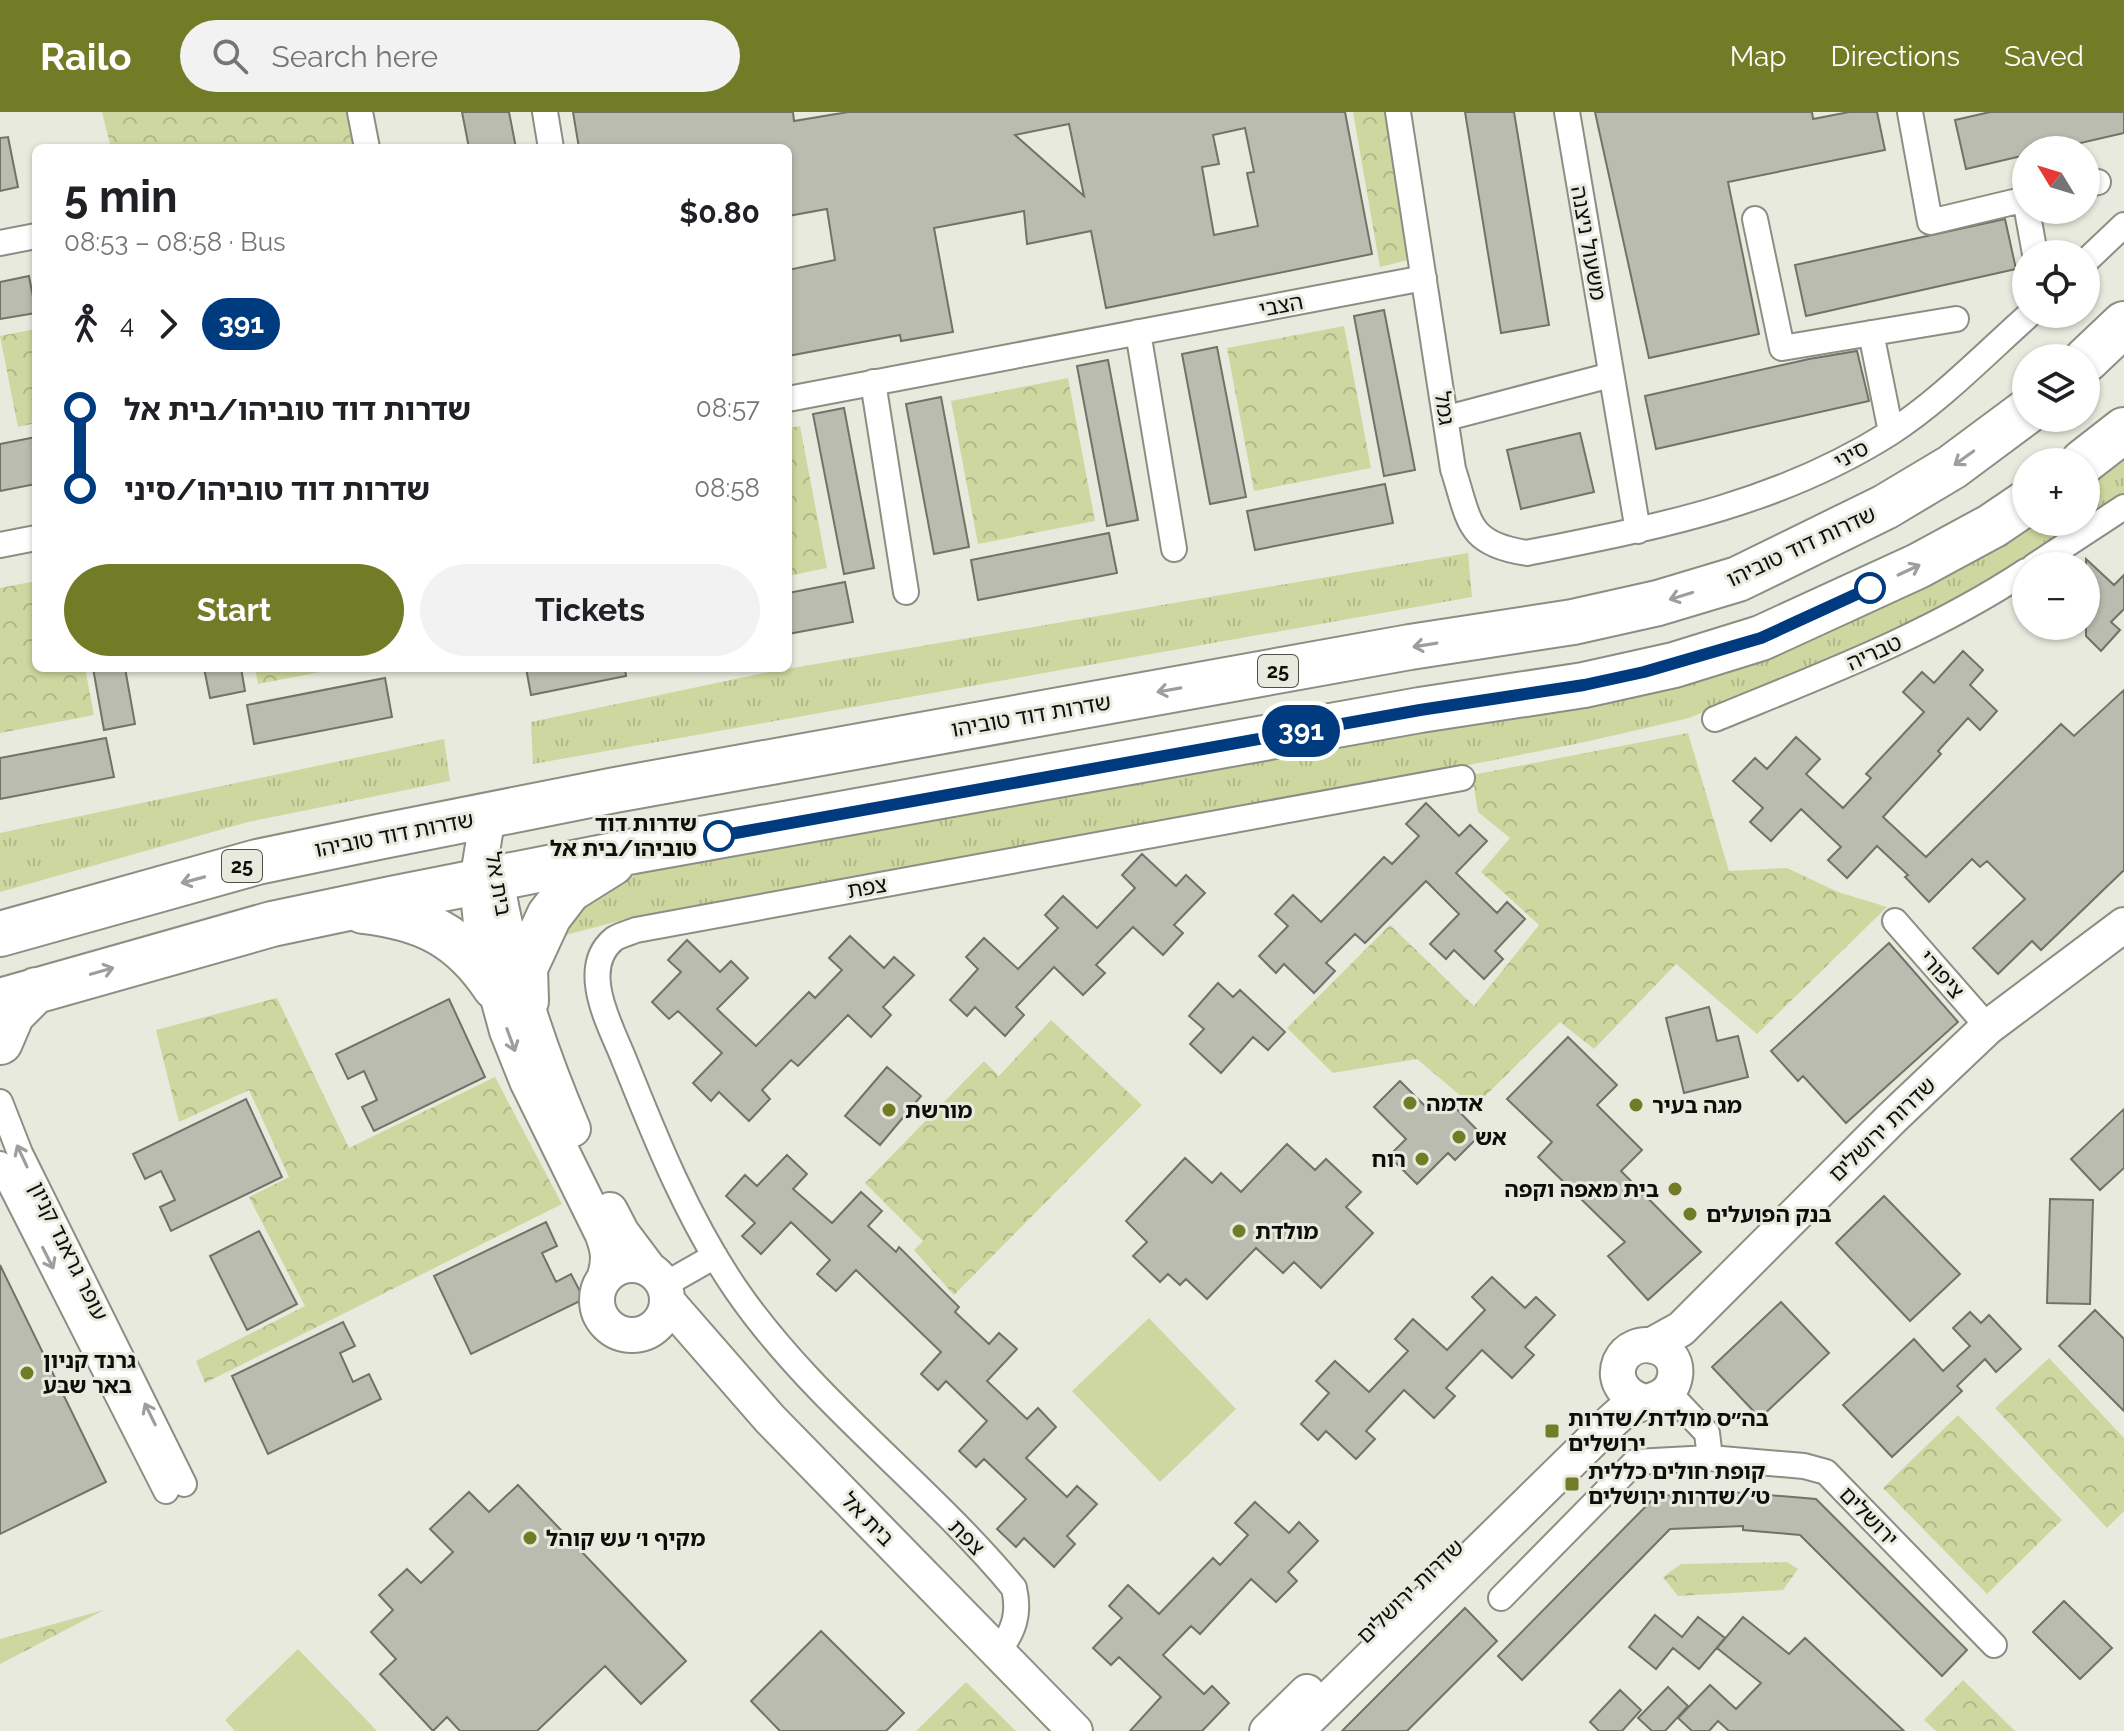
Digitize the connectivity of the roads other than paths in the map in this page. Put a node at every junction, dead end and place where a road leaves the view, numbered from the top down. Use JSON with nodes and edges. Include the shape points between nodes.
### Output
{"nodes":[{"id":1,"x":360,"y":112,"type":"edge"},
{"id":2,"x":545,"y":112,"type":"edge"},
{"id":3,"x":1398,"y":112,"type":"edge"},
{"id":4,"x":1567,"y":112,"type":"edge"},
{"id":5,"x":1910,"y":112,"type":"edge"},
{"id":6,"x":366,"y":144,"type":"edge"},
{"id":7,"x":550,"y":144,"type":"edge"},
{"id":8,"x":2012,"y":206,"type":"edge"},
{"id":9,"x":1755,"y":219,"type":"dead end"},
{"id":10,"x":2124,"y":225,"type":"edge"},
{"id":11,"x":32,"y":237,"type":"edge"},
{"id":12,"x":0,"y":243,"type":"edge"},
{"id":13,"x":2100,"y":248,"type":"edge"},
{"id":14,"x":1424,"y":278,"type":"junction"},
{"id":15,"x":1956,"y":319,"type":"dead end"},
{"id":16,"x":2124,"y":324,"type":"edge"},
{"id":17,"x":2014,"y":328,"type":"edge"},
{"id":18,"x":1138,"y":332,"type":"junction"},
{"id":19,"x":1871,"y":333,"type":"junction"},
{"id":20,"x":2100,"y":347,"type":"edge"},
{"id":21,"x":1611,"y":375,"type":"junction"},
{"id":22,"x":873,"y":382,"type":"junction"},
{"id":23,"x":792,"y":398,"type":"edge"},
{"id":24,"x":1447,"y":418,"type":"junction"},
{"id":25,"x":2012,"y":422,"type":"edge"},
{"id":26,"x":2124,"y":430,"type":"edge"},
{"id":27,"x":1891,"y":432,"type":"junction"},
{"id":28,"x":2100,"y":449,"type":"edge"},
{"id":29,"x":2124,"y":507,"type":"edge"},
{"id":30,"x":2012,"y":512,"type":"edge"},
{"id":31,"x":1638,"y":531,"type":"junction"},
{"id":32,"x":32,"y":539,"type":"edge"},
{"id":33,"x":0,"y":545,"type":"edge"},
{"id":34,"x":1174,"y":549,"type":"dead end"},
{"id":35,"x":2055,"y":552,"type":"edge"},
{"id":36,"x":2012,"y":580,"type":"edge"},
{"id":37,"x":906,"y":592,"type":"dead end"},
{"id":38,"x":1715,"y":719,"type":"dead end"},
{"id":39,"x":1462,"y":778,"type":"dead end"},
{"id":40,"x":488,"y":815,"type":"junction"},
{"id":41,"x":634,"y":851,"type":"junction"},
{"id":42,"x":486,"y":880,"type":"junction"},
{"id":43,"x":345,"y":909,"type":"junction"},
{"id":44,"x":1895,"y":921,"type":"dead end"},
{"id":45,"x":2124,"y":925,"type":"edge"},
{"id":46,"x":0,"y":934,"type":"edge"},
{"id":47,"x":2124,"y":950,"type":"edge"},
{"id":48,"x":510,"y":994,"type":"junction"},
{"id":49,"x":18,"y":996,"type":"edge"},
{"id":50,"x":1988,"y":1027,"type":"junction"},
{"id":51,"x":0,"y":1042,"type":"edge"},
{"id":52,"x":0,"y":1102,"type":"edge"},
{"id":53,"x":0,"y":1164,"type":"edge"},
{"id":54,"x":715,"y":1256,"type":"junction"},
{"id":55,"x":604,"y":1279,"type":"junction"},
{"id":56,"x":659,"y":1296,"type":"junction"},
{"id":57,"x":1652,"y":1345,"type":"junction"},
{"id":58,"x":1619,"y":1381,"type":"junction"},
{"id":59,"x":1663,"y":1388,"type":"junction"},
{"id":60,"x":1710,"y":1458,"type":"junction"},
{"id":61,"x":1501,"y":1598,"type":"dead end"},
{"id":62,"x":1994,"y":1645,"type":"dead end"},
{"id":63,"x":998,"y":1652,"type":"junction"},
{"id":64,"x":1050,"y":1731,"type":"edge"},
{"id":65,"x":1075,"y":1731,"type":"edge"},
{"id":66,"x":1267,"y":1731,"type":"edge"},
{"id":67,"x":1296,"y":1731,"type":"edge"}],
"edges":[{"from":1,"to":6,"type":"street"},
{"from":2,"to":7,"type":"street"},
{"from":3,"to":14,"type":"street","name":"גמל"},
{"from":4,"to":21,"type":"street","name":"משעול ניצנה"},
{"from":5,"to":8,"type":"street","via":[[1930,222]]},
{"from":9,"to":19,"type":"street","via":[[1782,348]]},
{"from":10,"to":13,"type":"street"},
{"from":11,"to":12,"type":"street"},
{"from":14,"to":18,"type":"street","name":"הצבי"},
{"from":14,"to":24,"type":"street","name":"גמל"},
{"from":15,"to":19,"type":"street"},
{"from":16,"to":20,"type":"highway"},
{"from":17,"to":27,"type":"street","name":"סיני"},
{"from":18,"to":22,"type":"street","name":"הצבי"},
{"from":18,"to":34,"type":"street"},
{"from":19,"to":27,"type":"street"},
{"from":21,"to":24,"type":"street"},
{"from":21,"to":31,"type":"street","name":"משעול ניצנה"},
{"from":22,"to":23,"type":"street","name":"הצבי"},
{"from":22,"to":37,"type":"street"},
{"from":24,"to":31,"type":"street","name":"גמל","via":[[1453,469],[1471,524],[1498,549],[1527,553]]},
{"from":25,"to":40,"type":"highway","name":"שדרות דוד טוביהו","number":"25","one_way":true,"via":[[1885,507],[1738,579],[1658,603]]},
{"from":26,"to":28,"type":"highway"},
{"from":27,"to":31,"type":"street","name":"סיני","via":[[1770,494]]},
{"from":29,"to":35,"type":"street"},
{"from":41,"to":30,"type":"highway","one_way":true,"via":[[1674,665],[1761,638],[1918,566]]},
{"from":32,"to":33,"type":"street"},
{"from":36,"to":38,"type":"street","name":"טבריה","via":[[1872,655]]},
{"from":39,"to":54,"type":"street","name":"צפת","via":[[636,930],[616,938],[599,965],[602,998],[648,1119]]},
{"from":40,"to":42,"type":"street","name":"בית אל"},
{"from":40,"to":46,"type":"highway","name":"שדרות דוד טוביהו","number":"25","one_way":true,"via":[[257,862]]},
{"from":41,"to":42,"type":"highway"},
{"from":41,"to":48,"type":"highway","via":[[569,890],[549,916]]},
{"from":42,"to":43,"type":"highway"},
{"from":42,"to":48,"type":"street","name":"בית אל"},
{"from":43,"to":48,"type":"highway","via":[[391,914],[447,935]]},
{"from":49,"to":43,"type":"highway","one_way":true,"via":[[272,924]]},
{"from":44,"to":50,"type":"street","name":"ציפורי"},
{"from":45,"to":50,"type":"street","name":"שדרות ירושלים"},
{"from":47,"to":59,"type":"street","name":"שדרות ירושלים","via":[[1946,1092],[1692,1344]]},
{"from":48,"to":55,"type":"street","name":"בית אל","one_way":true,"via":[[507,1031],[602,1233],[609,1252]]},
{"from":48,"to":56,"type":"street","name":"בית אל","via":[[606,1202]]},
{"from":49,"to":51,"type":"highway"},
{"from":50,"to":57,"type":"street","name":"שדרות ירושלים","via":[[1681,1329]]},
{"from":53,"to":52,"type":"street","name":"עופר גראנד קניון","one_way":true,"via":[[175,1488]]},
{"from":54,"to":56,"type":"street"},
{"from":54,"to":63,"type":"street","name":"צפת","via":[[794,1361],[1014,1588],[1016,1622]]},
{"from":55,"to":56,"type":"street","via":[[628,1265]]},
{"from":55,"to":56,"type":"street","via":[[598,1310],[606,1324],[631,1336],[642,1334]]},
{"from":56,"to":63,"type":"street","name":"בית אל","via":[[770,1419]]},
{"from":56,"to":64,"type":"street","name":"בית אל","via":[[668,1331],[694,1352],[761,1430]]},
{"from":57,"to":58,"type":"street","via":[[1627,1352]]},
{"from":57,"to":59,"type":"street","via":[[1667,1353]]},
{"from":58,"to":59,"type":"street","via":[[1629,1396]]},
{"from":58,"to":66,"type":"street","name":"שדרות ירושלים"},
{"from":59,"to":60,"type":"street","via":[[1707,1433]]},
{"from":59,"to":67,"type":"street","name":"שדרות ירושלים","via":[[1612,1421]]},
{"from":60,"to":61,"type":"street","name":"ירושלים","via":[[1635,1462]]},
{"from":60,"to":62,"type":"street","name":"ירושלים","via":[[1826,1472]]},
{"from":63,"to":65,"type":"street","name":"בית אל"}]}
